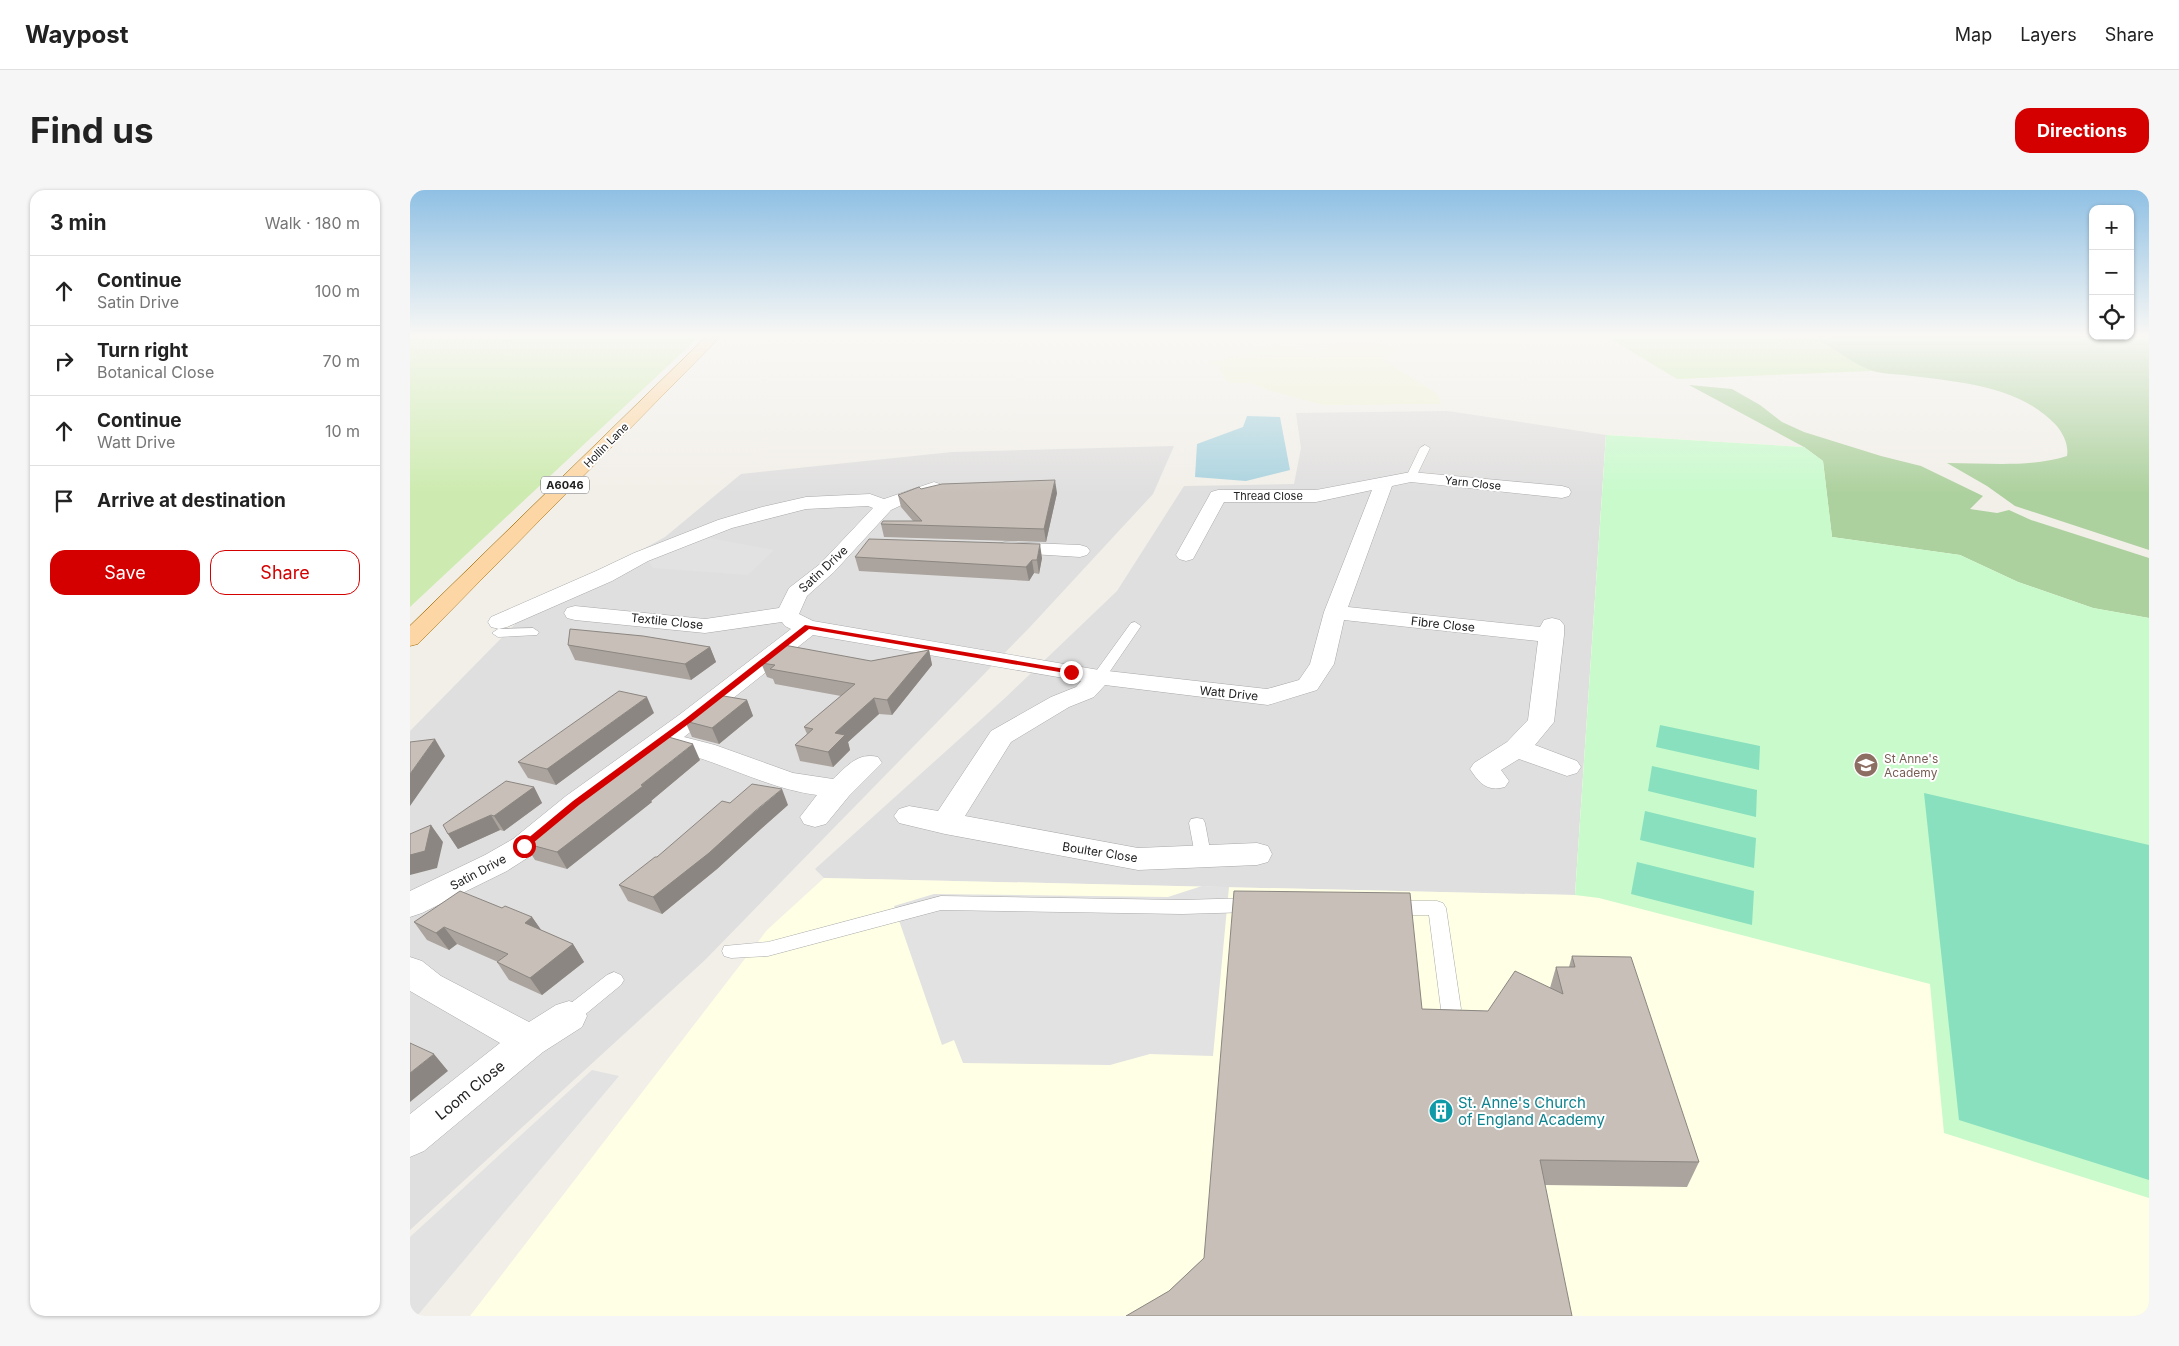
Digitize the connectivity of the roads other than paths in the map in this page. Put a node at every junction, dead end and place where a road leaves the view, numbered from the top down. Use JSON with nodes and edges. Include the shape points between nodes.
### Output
{"nodes":[{"id":1,"x":663,"y":388,"type":"edge"},
{"id":2,"x":1425,"y":448,"type":"dead end"},
{"id":3,"x":1411,"y":477,"type":"junction"},
{"id":4,"x":1384,"y":483,"type":"junction"},
{"id":5,"x":953,"y":488,"type":"edge"},
{"id":6,"x":1563,"y":493,"type":"dead end"},
{"id":7,"x":886,"y":506,"type":"junction"},
{"id":8,"x":986,"y":547,"type":"edge"},
{"id":9,"x":1080,"y":551,"type":"dead end"},
{"id":10,"x":1186,"y":555,"type":"dead end"},
{"id":11,"x":1335,"y":612,"type":"junction"},
{"id":12,"x":575,"y":613,"type":"dead end"},
{"id":13,"x":798,"y":620,"type":"junction"},
{"id":14,"x":1135,"y":626,"type":"dead end"},
{"id":15,"x":499,"y":627,"type":"joint"},
{"id":16,"x":533,"y":632,"type":"dead end"},
{"id":17,"x":410,"y":638,"type":"edge"},
{"id":18,"x":1024,"y":664,"type":"joint"},
{"id":19,"x":1099,"y":677,"type":"junction"},
{"id":20,"x":660,"y":740,"type":"junction"},
{"id":21,"x":1517,"y":748,"type":"junction"},
{"id":22,"x":868,"y":764,"type":"dead end"},
{"id":23,"x":1567,"y":767,"type":"dead end"},
{"id":24,"x":1495,"y":780,"type":"dead end"},
{"id":25,"x":839,"y":789,"type":"junction"},
{"id":26,"x":909,"y":816,"type":"dead end"},
{"id":27,"x":815,"y":818,"type":"dead end"},
{"id":28,"x":1197,"y":823,"type":"dead end"},
{"id":29,"x":945,"y":824,"type":"junction"},
{"id":30,"x":1258,"y":854,"type":"dead end"},
{"id":31,"x":1203,"y":855,"type":"junction"},
{"id":32,"x":410,"y":905,"type":"edge"},
{"id":33,"x":1271,"y":905,"type":"edge"},
{"id":34,"x":1379,"y":907,"type":"edge"},
{"id":35,"x":731,"y":951,"type":"dead end"},
{"id":36,"x":410,"y":971,"type":"edge"},
{"id":37,"x":614,"y":980,"type":"dead end"},
{"id":38,"x":1450,"y":1009,"type":"edge"},
{"id":39,"x":570,"y":1016,"type":"joint"},
{"id":40,"x":530,"y":1041,"type":"junction"},
{"id":41,"x":410,"y":1138,"type":"edge"}],
"edges":[{"from":1,"to":17,"type":"main road","name":"Hollin Lane","number":"A6046"},
{"from":2,"to":3,"type":"lane"},
{"from":3,"to":4,"type":"street","name":"Yarn Close"},
{"from":3,"to":6,"type":"street","name":"Yarn Close"},
{"from":4,"to":10,"type":"street","name":"Thread Close","via":[[1316,496],[1218,496]]},
{"from":4,"to":11,"type":"street","name":"Watt Drive"},
{"from":5,"to":7,"type":"street","name":"Satin Drive","via":[[934,488]]},
{"from":7,"to":13,"type":"street","name":"Satin Drive","via":[[860,544],[797,593]]},
{"from":7,"to":15,"type":"street","via":[[870,500],[806,502],[768,510],[641,557]]},
{"from":8,"to":9,"type":"street"},
{"from":11,"to":19,"type":"street","name":"Watt Drive","via":[[1322,664],[1308,685],[1268,697]]},
{"from":11,"to":21,"type":"street","name":"Fibre Close","via":[[1552,630],[1541,722]]},
{"from":12,"to":13,"type":"street","name":"Textile Close","via":[[705,626]]},
{"from":13,"to":18,"type":"street","name":"Textile Close"},
{"from":13,"to":20,"type":"street","name":"Satin Drive","via":[[688,721]]},
{"from":14,"to":19,"type":"lane"},
{"from":15,"to":16,"type":"lane"},
{"from":18,"to":19,"type":"street","name":"Watt Drive"},
{"from":19,"to":29,"type":"street","via":[[1085,692],[1060,702],[1001,737]]},
{"from":20,"to":25,"type":"street","via":[[689,745],[779,779]]},
{"from":20,"to":32,"type":"street","name":"Satin Drive","via":[[524,846],[496,864]]},
{"from":21,"to":23,"type":"street"},
{"from":21,"to":24,"type":"street","name":"Fibre Close","via":[[1484,769]]},
{"from":22,"to":25,"type":"street"},
{"from":25,"to":27,"type":"street"},
{"from":26,"to":29,"type":"street","name":"Boulter Close"},
{"from":28,"to":31,"type":"lane"},
{"from":29,"to":31,"type":"street","name":"Boulter Close","via":[[1138,859]]},
{"from":30,"to":31,"type":"street","name":"Boulter Close"},
{"from":33,"to":35,"type":"lane","via":[[1182,907],[941,903],[768,949]]},
{"from":34,"to":38,"type":"lane","via":[[1437,908]]},
{"from":36,"to":40,"type":"street","via":[[428,986]]},
{"from":37,"to":39,"type":"lane"},
{"from":39,"to":40,"type":"street","name":"Loom Close"},
{"from":40,"to":41,"type":"street","name":"Loom Close"}]}
